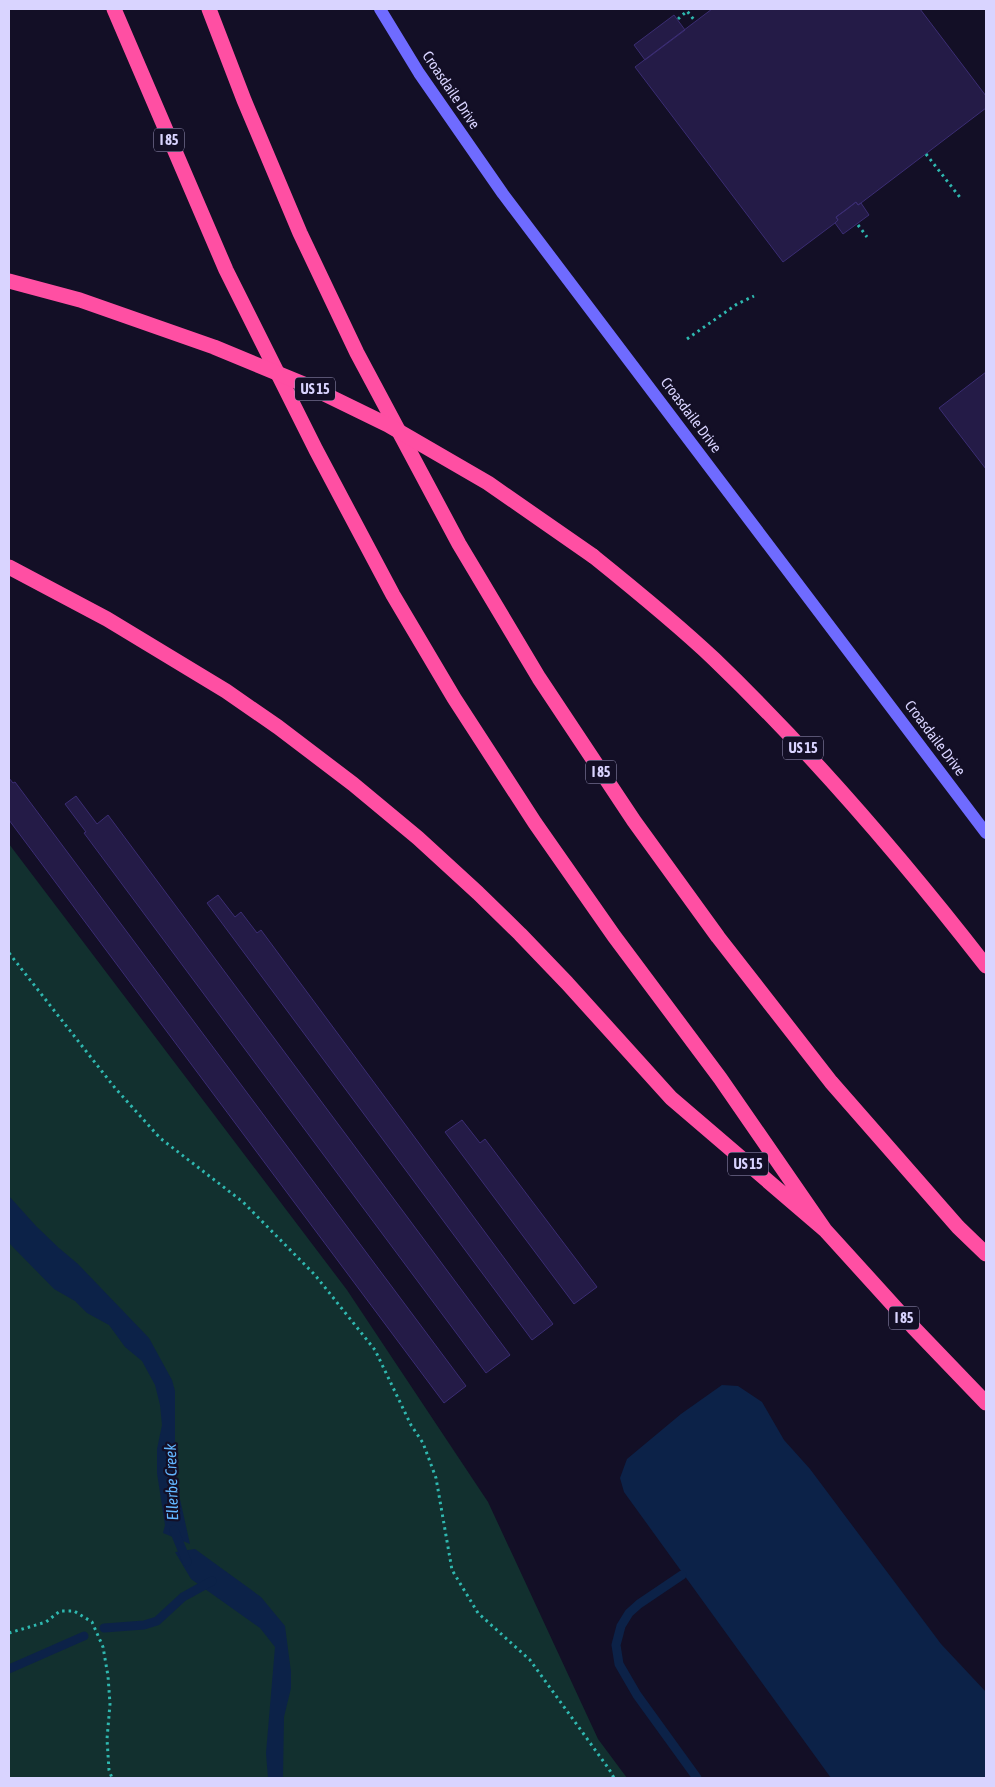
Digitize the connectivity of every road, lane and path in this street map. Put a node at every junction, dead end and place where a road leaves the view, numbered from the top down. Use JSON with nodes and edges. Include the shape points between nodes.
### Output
{"nodes":[{"id":1,"x":114,"y":9,"type":"edge"},
{"id":2,"x":209,"y":9,"type":"edge"},
{"id":3,"x":380,"y":9,"type":"edge"},
{"id":4,"x":678,"y":19,"type":"dead end"},
{"id":5,"x":695,"y":21,"type":"dead end"},
{"id":6,"x":926,"y":154,"type":"dead end"},
{"id":7,"x":962,"y":200,"type":"dead end"},
{"id":8,"x":858,"y":224,"type":"dead end"},
{"id":9,"x":867,"y":237,"type":"dead end"},
{"id":10,"x":9,"y":281,"type":"edge"},
{"id":11,"x":754,"y":296,"type":"dead end"},
{"id":12,"x":687,"y":340,"type":"dead end"},
{"id":13,"x":9,"y":567,"type":"edge"},
{"id":14,"x":986,"y":832,"type":"edge"},
{"id":15,"x":9,"y":953,"type":"edge"},
{"id":16,"x":986,"y":966,"type":"edge"},
{"id":17,"x":825,"y":1230,"type":"junction"},
{"id":18,"x":986,"y":1254,"type":"edge"},
{"id":19,"x":986,"y":1403,"type":"edge"},
{"id":20,"x":9,"y":1633,"type":"edge"},
{"id":21,"x":112,"y":1778,"type":"edge"},
{"id":22,"x":614,"y":1778,"type":"edge"}],
"edges":[{"from":1,"to":17,"type":"highway","number":"I 85","via":[[226,270],[316,450],[408,621],[535,823],[720,1078]]},
{"from":2,"to":18,"type":"highway","number":"I 85","via":[[300,233],[357,353],[459,544],[539,678],[634,821],[718,937],[819,1066],[958,1227]]},
{"from":3,"to":14,"type":"street","name":"Croasdaile Drive","via":[[419,73],[503,194]]},
{"from":4,"to":5,"type":"path","via":[[687,11]]},
{"from":6,"to":7,"type":"path"},
{"from":8,"to":9,"type":"path"},
{"from":10,"to":16,"type":"highway","number":"US 15","bridge":true,"via":[[80,300],[306,385],[388,425],[488,483],[593,556],[658,608],[785,730],[857,809]]},
{"from":11,"to":12,"type":"path","via":[[736,304]]},
{"from":13,"to":17,"type":"highway","number":"US 15","via":[[107,619],[226,691],[353,784],[485,900],[567,983],[671,1098]]},
{"from":15,"to":22,"type":"path","via":[[160,1138],[243,1202],[315,1275],[374,1350],[422,1443],[436,1478],[452,1570],[478,1613],[530,1660]]},
{"from":17,"to":19,"type":"highway","number":"I 85"},
{"from":20,"to":21,"type":"path","via":[[46,1622],[60,1611],[74,1611],[92,1622],[108,1676],[107,1739]]}]}
